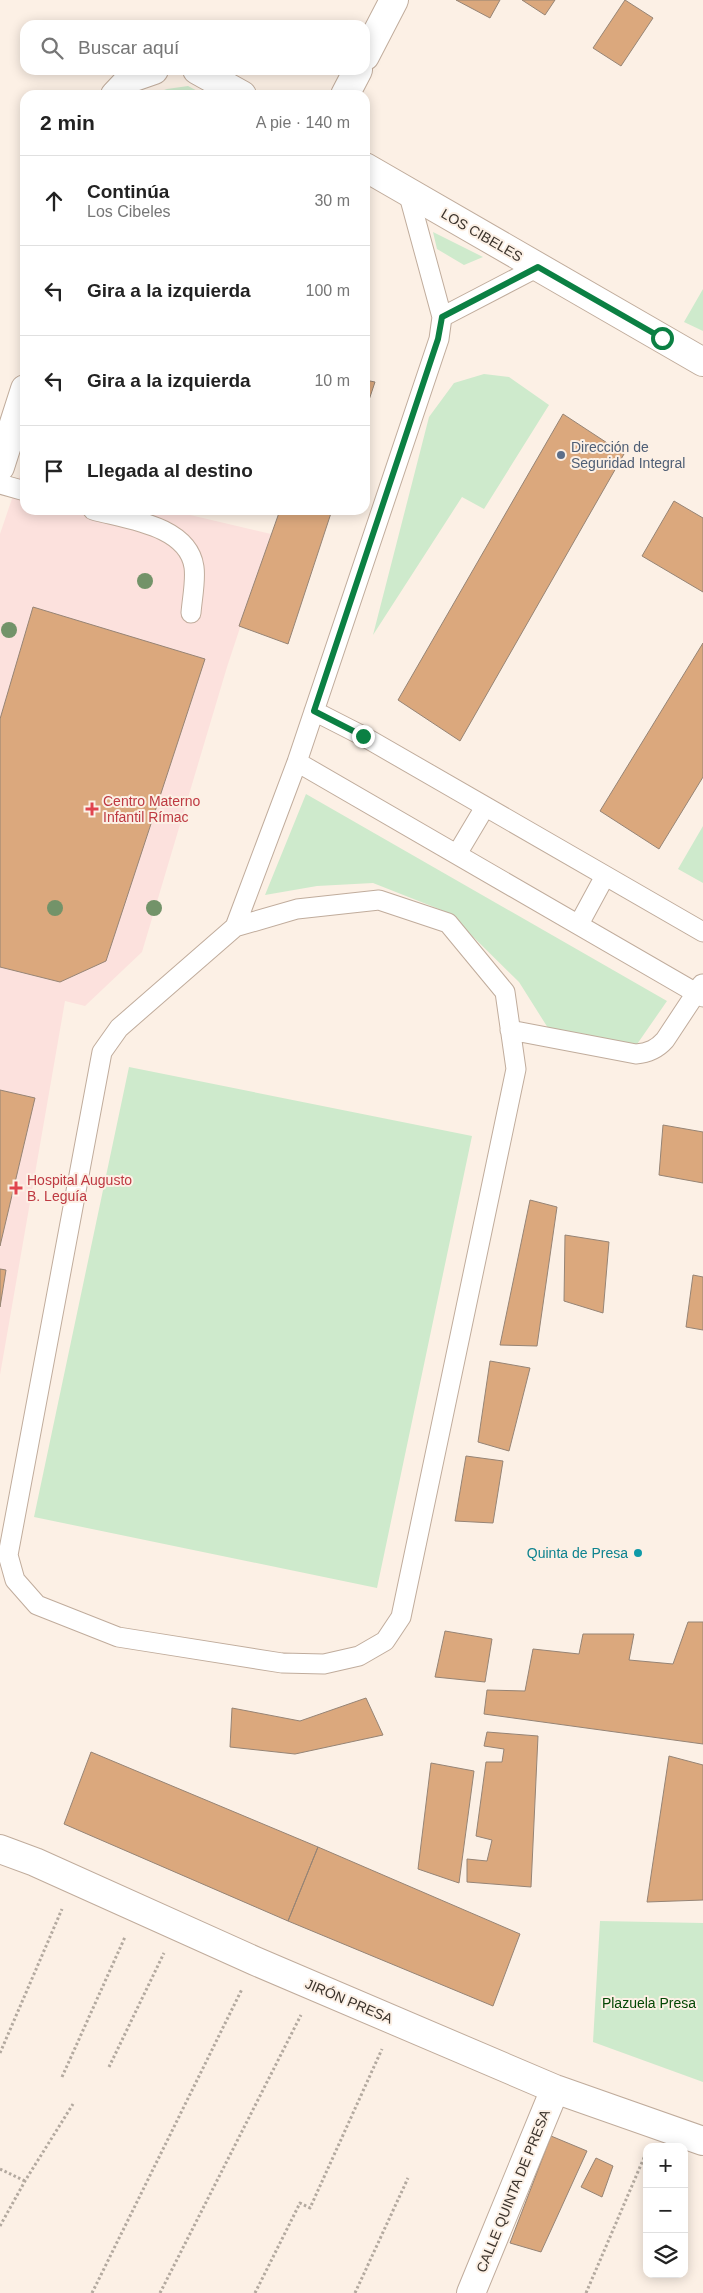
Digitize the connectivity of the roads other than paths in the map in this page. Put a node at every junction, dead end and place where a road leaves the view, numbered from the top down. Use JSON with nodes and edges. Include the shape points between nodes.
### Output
{"nodes":[{"id":1,"x":394,"y":0,"type":"edge"},
{"id":2,"x":370,"y":46,"type":"edge"},
{"id":3,"x":140,"y":75,"type":"edge"},
{"id":4,"x":206,"y":75,"type":"edge"},
{"id":5,"x":355,"y":75,"type":"edge"},
{"id":6,"x":120,"y":90,"type":"edge"},
{"id":7,"x":233,"y":90,"type":"edge"},
{"id":8,"x":348,"y":90,"type":"edge"},
{"id":9,"x":370,"y":170,"type":"edge"},
{"id":10,"x":408,"y":192,"type":"junction"},
{"id":11,"x":538,"y":267,"type":"junction"},
{"id":12,"x":442,"y":317,"type":"junction"},
{"id":13,"x":703,"y":362,"type":"edge"},
{"id":14,"x":20,"y":405,"type":"edge"},
{"id":15,"x":0,"y":467,"type":"edge"},
{"id":16,"x":0,"y":484,"type":"edge"},
{"id":17,"x":20,"y":490,"type":"edge"},
{"id":18,"x":110,"y":515,"type":"edge"},
{"id":19,"x":191,"y":613,"type":"dead end"},
{"id":20,"x":314,"y":711,"type":"junction"},
{"id":21,"x":297,"y":762,"type":"junction"},
{"id":22,"x":486,"y":807,"type":"junction"},
{"id":23,"x":458,"y":854,"type":"junction"},
{"id":24,"x":605,"y":876,"type":"junction"},
{"id":25,"x":580,"y":924,"type":"junction"},
{"id":26,"x":235,"y":927,"type":"junction"},
{"id":27,"x":703,"y":932,"type":"edge"},
{"id":28,"x":701,"y":992,"type":"edge"},
{"id":29,"x":510,"y":1030,"type":"junction"},
{"id":30,"x":0,"y":1849,"type":"edge"},
{"id":31,"x":555,"y":2089,"type":"junction"},
{"id":32,"x":703,"y":2141,"type":"edge"},
{"id":33,"x":471,"y":2293,"type":"edge"}],
"edges":[{"from":1,"to":2,"type":"street"},
{"from":3,"to":6,"type":"street","via":[[131,78]]},
{"from":4,"to":7,"type":"street"},
{"from":5,"to":8,"type":"street"},
{"from":9,"to":10,"type":"street","name":"LOS CIBELES"},
{"from":10,"to":11,"type":"street","name":"LOS CIBELES"},
{"from":10,"to":12,"type":"lane"},
{"from":11,"to":12,"type":"lane"},
{"from":11,"to":13,"type":"street","name":"LOS CIBELES"},
{"from":12,"to":20,"type":"lane","via":[[438,339]]},
{"from":14,"to":15,"type":"street"},
{"from":16,"to":17,"type":"lane"},
{"from":18,"to":19,"type":"lane","via":[[163,530],[178,539],[194,567]]},
{"from":20,"to":21,"type":"lane"},
{"from":20,"to":22,"type":"lane"},
{"from":21,"to":23,"type":"lane"},
{"from":21,"to":26,"type":"lane"},
{"from":22,"to":23,"type":"lane"},
{"from":22,"to":24,"type":"lane"},
{"from":23,"to":25,"type":"lane"},
{"from":24,"to":25,"type":"lane"},
{"from":24,"to":27,"type":"lane"},
{"from":25,"to":28,"type":"lane"},
{"from":26,"to":29,"type":"lane","via":[[297,909],[379,900],[448,923],[505,992]]},
{"from":26,"to":29,"type":"lane","via":[[119,1028],[102,1052],[8,1555],[15,1580],[37,1605],[118,1637],[282,1663],[324,1664],[359,1656],[385,1641],[402,1617],[516,1069]]},
{"from":28,"to":29,"type":"lane","via":[[659,1047],[647,1053],[636,1054]]},
{"from":30,"to":31,"type":"street","name":"JIRÓN PRESA"},
{"from":31,"to":32,"type":"street","name":"JIRÓN PRESA"},
{"from":31,"to":33,"type":"street","name":"CALLE QUINTA DE PRESA"}]}
